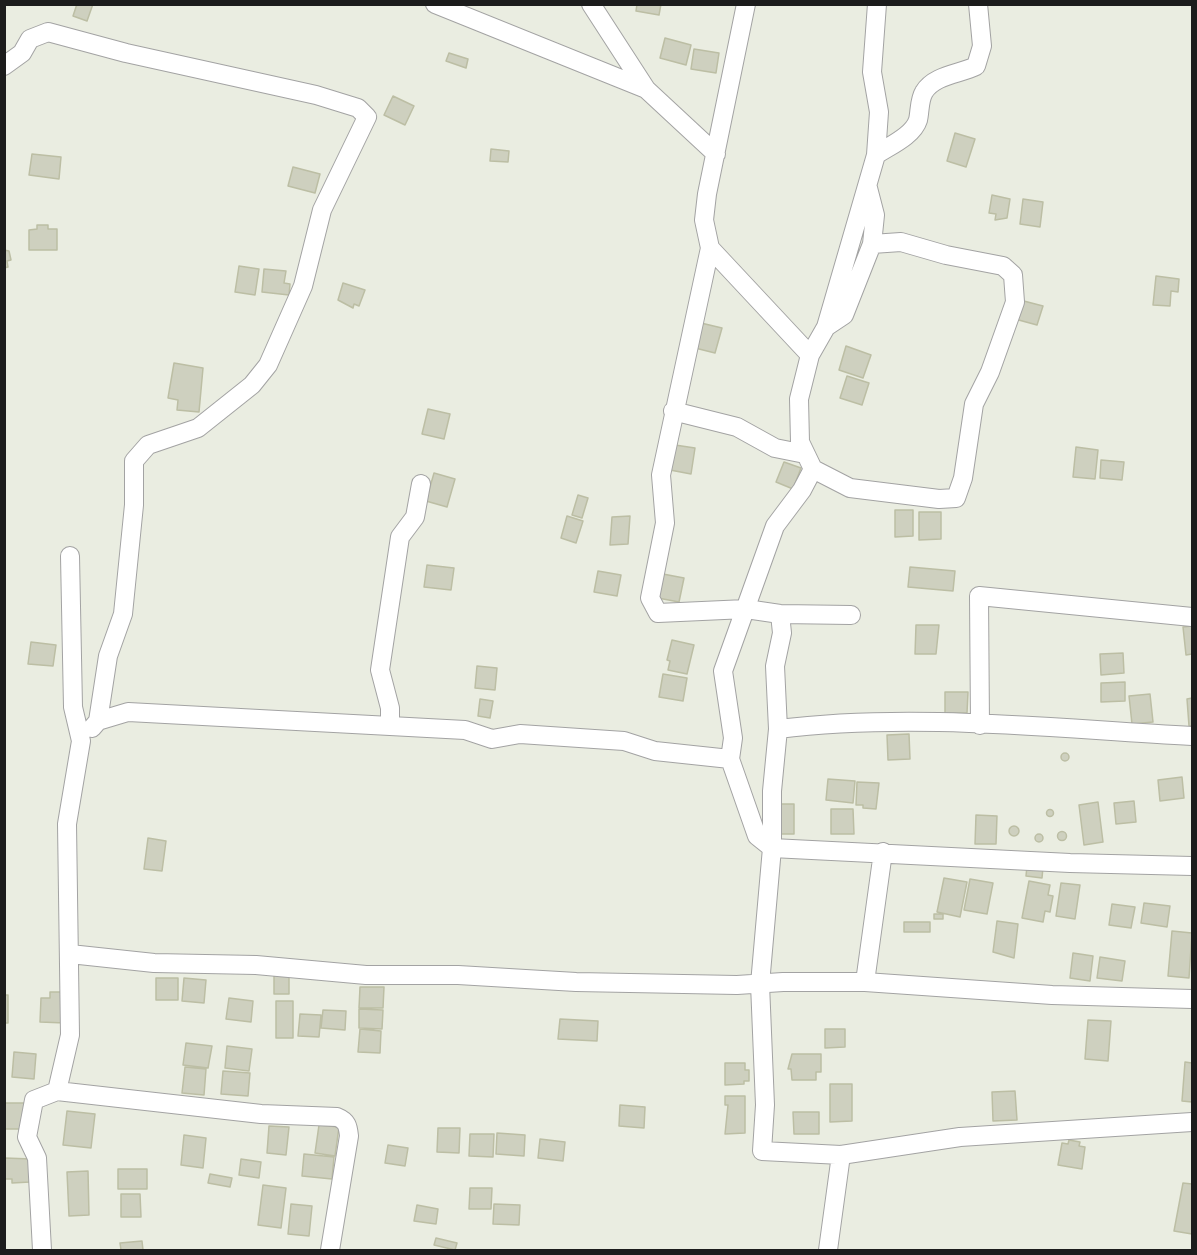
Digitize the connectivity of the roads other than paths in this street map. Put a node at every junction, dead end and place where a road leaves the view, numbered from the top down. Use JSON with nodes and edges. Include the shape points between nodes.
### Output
{"nodes":[{"id":1,"x":435,"y":4,"type":"edge"},
{"id":2,"x":591,"y":4,"type":"edge"},
{"id":3,"x":746,"y":4,"type":"edge"},
{"id":4,"x":878,"y":4,"type":"edge"},
{"id":5,"x":978,"y":4,"type":"edge"},
{"id":6,"x":4,"y":66,"type":"edge"},
{"id":7,"x":646,"y":89,"type":"junction"},
{"id":8,"x":716,"y":154,"type":"junction"},
{"id":9,"x":876,"y":154,"type":"junction"},
{"id":10,"x":867,"y":184,"type":"junction"},
{"id":11,"x":872,"y":244,"type":"junction"},
{"id":12,"x":710,"y":248,"type":"junction"},
{"id":13,"x":826,"y":327,"type":"junction"},
{"id":14,"x":810,"y":355,"type":"junction"},
{"id":15,"x":673,"y":411,"type":"junction"},
{"id":16,"x":809,"y":461,"type":"junction"},
{"id":17,"x":421,"y":484,"type":"dead end"},
{"id":18,"x":70,"y":556,"type":"dead end"},
{"id":19,"x":746,"y":609,"type":"junction"},
{"id":20,"x":780,"y":614,"type":"junction"},
{"id":21,"x":851,"y":615,"type":"dead end"},
{"id":22,"x":1192,"y":617,"type":"edge"},
{"id":23,"x":98,"y":721,"type":"junction"},
{"id":24,"x":980,"y":725,"type":"junction"},
{"id":25,"x":390,"y":726,"type":"junction"},
{"id":26,"x":778,"y":729,"type":"junction"},
{"id":27,"x":1192,"y":736,"type":"edge"},
{"id":28,"x":81,"y":741,"type":"junction"},
{"id":29,"x":730,"y":759,"type":"junction"},
{"id":30,"x":772,"y":848,"type":"junction"},
{"id":31,"x":883,"y":852,"type":"junction"},
{"id":32,"x":1192,"y":866,"type":"edge"},
{"id":33,"x":70,"y":954,"type":"junction"},
{"id":34,"x":865,"y":982,"type":"junction"},
{"id":35,"x":760,"y":984,"type":"junction"},
{"id":36,"x":1192,"y":999,"type":"edge"},
{"id":37,"x":57,"y":1091,"type":"junction"},
{"id":38,"x":1192,"y":1122,"type":"edge"},
{"id":39,"x":841,"y":1155,"type":"junction"},
{"id":40,"x":42,"y":1251,"type":"edge"},
{"id":41,"x":330,"y":1251,"type":"edge"},
{"id":42,"x":828,"y":1251,"type":"edge"}],
"edges":[{"from":1,"to":7,"type":"street"},
{"from":2,"to":7,"type":"street"},
{"from":3,"to":8,"type":"street"},
{"from":4,"to":9,"type":"street","via":[[872,72],[879,112]]},
{"from":5,"to":9,"type":"street","via":[[982,46],[976,66],[941,77],[924,93],[918,123],[907,135]]},
{"from":6,"to":23,"type":"street","via":[[22,53],[30,39],[48,32],[316,94],[358,108],[367,117],[322,210],[303,286],[268,365],[252,385],[198,428],[148,445],[134,461],[134,505],[123,614],[108,656]]},
{"from":7,"to":8,"type":"street"},
{"from":8,"to":12,"type":"street","via":[[704,220]]},
{"from":9,"to":10,"type":"street"},
{"from":10,"to":11,"type":"street","via":[[874,215]]},
{"from":10,"to":13,"type":"street"},
{"from":11,"to":13,"type":"street","via":[[844,315]]},
{"from":11,"to":16,"type":"street","via":[[901,242],[1003,266],[1013,275],[1015,302],[974,404],[963,478],[956,498],[939,500],[850,488]]},
{"from":12,"to":14,"type":"street"},
{"from":12,"to":15,"type":"street"},
{"from":13,"to":14,"type":"street"},
{"from":14,"to":16,"type":"street","via":[[799,399],[800,442]]},
{"from":15,"to":16,"type":"street","via":[[737,427]]},
{"from":15,"to":19,"type":"street","via":[[661,475],[665,524],[650,598],[658,613]]},
{"from":16,"to":19,"type":"street","via":[[802,490],[775,526]]},
{"from":17,"to":25,"type":"street","via":[[415,517],[400,537],[380,670],[390,708]]},
{"from":18,"to":28,"type":"street","via":[[72,706]]},
{"from":19,"to":20,"type":"street"},
{"from":19,"to":29,"type":"street","via":[[723,671],[733,738]]},
{"from":20,"to":21,"type":"street"},
{"from":20,"to":26,"type":"street","via":[[782,633],[775,666]]},
{"from":22,"to":24,"type":"street","via":[[979,596]]},
{"from":23,"to":25,"type":"street","via":[[128,712]]},
{"from":23,"to":28,"type":"street"},
{"from":24,"to":26,"type":"street","via":[[824,723]]},
{"from":24,"to":27,"type":"street"},
{"from":25,"to":29,"type":"street","via":[[465,730],[492,740],[537,734],[624,741],[654,751]]},
{"from":26,"to":30,"type":"street"},
{"from":28,"to":33,"type":"street","via":[[67,824]]},
{"from":29,"to":30,"type":"street","via":[[758,836]]},
{"from":30,"to":31,"type":"street"},
{"from":30,"to":35,"type":"street"},
{"from":31,"to":32,"type":"street"},
{"from":31,"to":34,"type":"street"},
{"from":33,"to":35,"type":"street","via":[[154,963],[256,965],[366,975]]},
{"from":33,"to":37,"type":"street","via":[[70,1035]]},
{"from":34,"to":35,"type":"street"},
{"from":34,"to":36,"type":"street","via":[[1052,995]]},
{"from":35,"to":39,"type":"street","via":[[765,1105],[762,1151]]},
{"from":37,"to":40,"type":"street","via":[[34,1100],[27,1137],[37,1158]]},
{"from":37,"to":41,"type":"street","via":[[344,1120],[349,1136]]},
{"from":38,"to":39,"type":"street","via":[[960,1137]]},
{"from":39,"to":42,"type":"street"}]}
